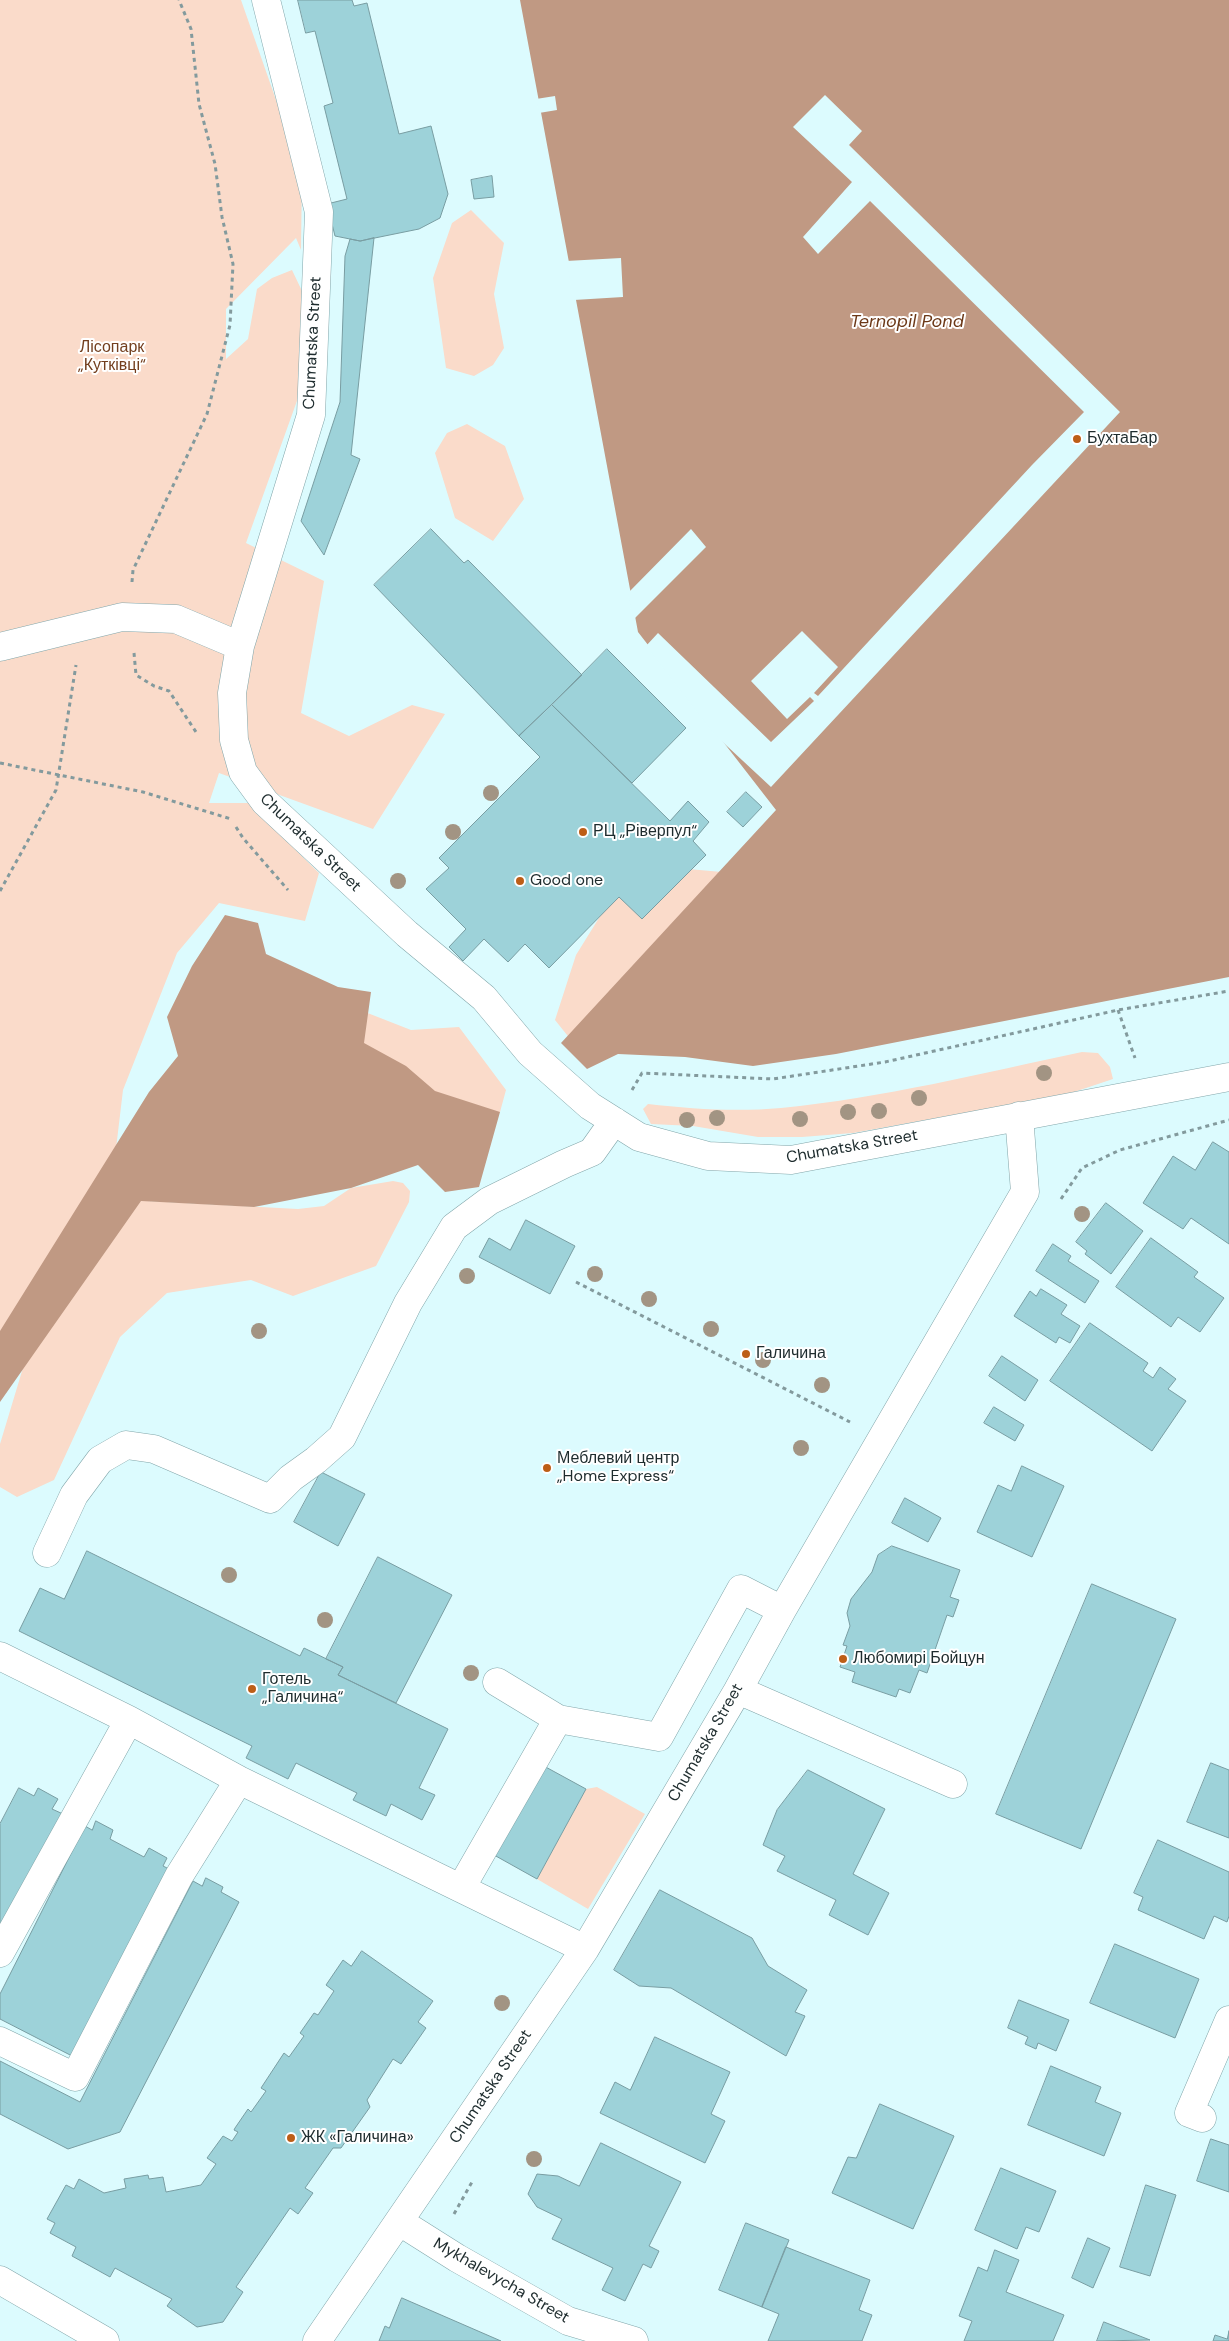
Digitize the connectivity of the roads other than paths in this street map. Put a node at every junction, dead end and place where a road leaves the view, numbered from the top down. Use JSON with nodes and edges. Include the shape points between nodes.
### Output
{"nodes":[{"id":1,"x":266,"y":0,"type":"edge"},
{"id":2,"x":240,"y":646,"type":"junction"},
{"id":3,"x":0,"y":648,"type":"edge"},
{"id":4,"x":1229,"y":1077,"type":"edge"},
{"id":5,"x":1019,"y":1116,"type":"junction"},
{"id":6,"x":614,"y":1121,"type":"junction"},
{"id":7,"x":47,"y":1553,"type":"dead end"},
{"id":8,"x":782,"y":1610,"type":"junction"},
{"id":9,"x":0,"y":1656,"type":"edge"},
{"id":10,"x":497,"y":1682,"type":"dead end"},
{"id":11,"x":738,"y":1690,"type":"junction"},
{"id":12,"x":558,"y":1719,"type":"junction"},
{"id":13,"x":129,"y":1720,"type":"junction"},
{"id":14,"x":238,"y":1780,"type":"junction"},
{"id":15,"x":953,"y":1784,"type":"dead end"},
{"id":16,"x":461,"y":1888,"type":"junction"},
{"id":17,"x":585,"y":1949,"type":"junction"},
{"id":18,"x":0,"y":1953,"type":"edge"},
{"id":19,"x":1229,"y":2020,"type":"edge"},
{"id":20,"x":0,"y":2042,"type":"edge"},
{"id":21,"x":1202,"y":2118,"type":"dead end"},
{"id":22,"x":400,"y":2222,"type":"junction"},
{"id":23,"x":0,"y":2280,"type":"edge"},
{"id":24,"x":105,"y":2341,"type":"edge"},
{"id":25,"x":317,"y":2341,"type":"edge"},
{"id":26,"x":634,"y":2341,"type":"edge"}],
"edges":[{"from":1,"to":2,"type":"street","name":"Chumatska Street","via":[[319,212],[311,415]]},
{"from":2,"to":3,"type":"street","via":[[176,619],[122,617]]},
{"from":2,"to":6,"type":"street","name":"Chumatska Street","via":[[232,693],[234,740],[243,772],[265,802],[407,934],[484,998],[530,1053],[590,1106]]},
{"from":4,"to":5,"type":"street","name":"Chumatska Street","via":[[1092,1105]]},
{"from":5,"to":6,"type":"street","name":"Chumatska Street","via":[[791,1160],[708,1156],[639,1137]]},
{"from":5,"to":8,"type":"street","name":"Chumatska Street","via":[[1025,1192]]},
{"from":6,"to":7,"type":"street","via":[[592,1152],[489,1201],[454,1227],[408,1304],[342,1437],[270,1498],[154,1449],[126,1445],[100,1460],[74,1495]]},
{"from":8,"to":11,"type":"street","name":"Chumatska Street"},
{"from":8,"to":12,"type":"street","via":[[741,1588],[659,1737]]},
{"from":9,"to":13,"type":"street"},
{"from":10,"to":12,"type":"street"},
{"from":11,"to":15,"type":"street"},
{"from":11,"to":17,"type":"street","name":"Chumatska Street"},
{"from":12,"to":16,"type":"street"},
{"from":13,"to":14,"type":"street"},
{"from":13,"to":18,"type":"street"},
{"from":14,"to":16,"type":"street"},
{"from":14,"to":20,"type":"street","via":[[179,1876],[75,2077]]},
{"from":16,"to":17,"type":"street"},
{"from":17,"to":22,"type":"street","name":"Chumatska Street"},
{"from":19,"to":21,"type":"street","via":[[1190,2114]]},
{"from":22,"to":25,"type":"street","name":"Chumatska Street"},
{"from":22,"to":26,"type":"street","name":"Mykhalevycha Street","via":[[568,2321]]},
{"from":23,"to":24,"type":"street"}]}
